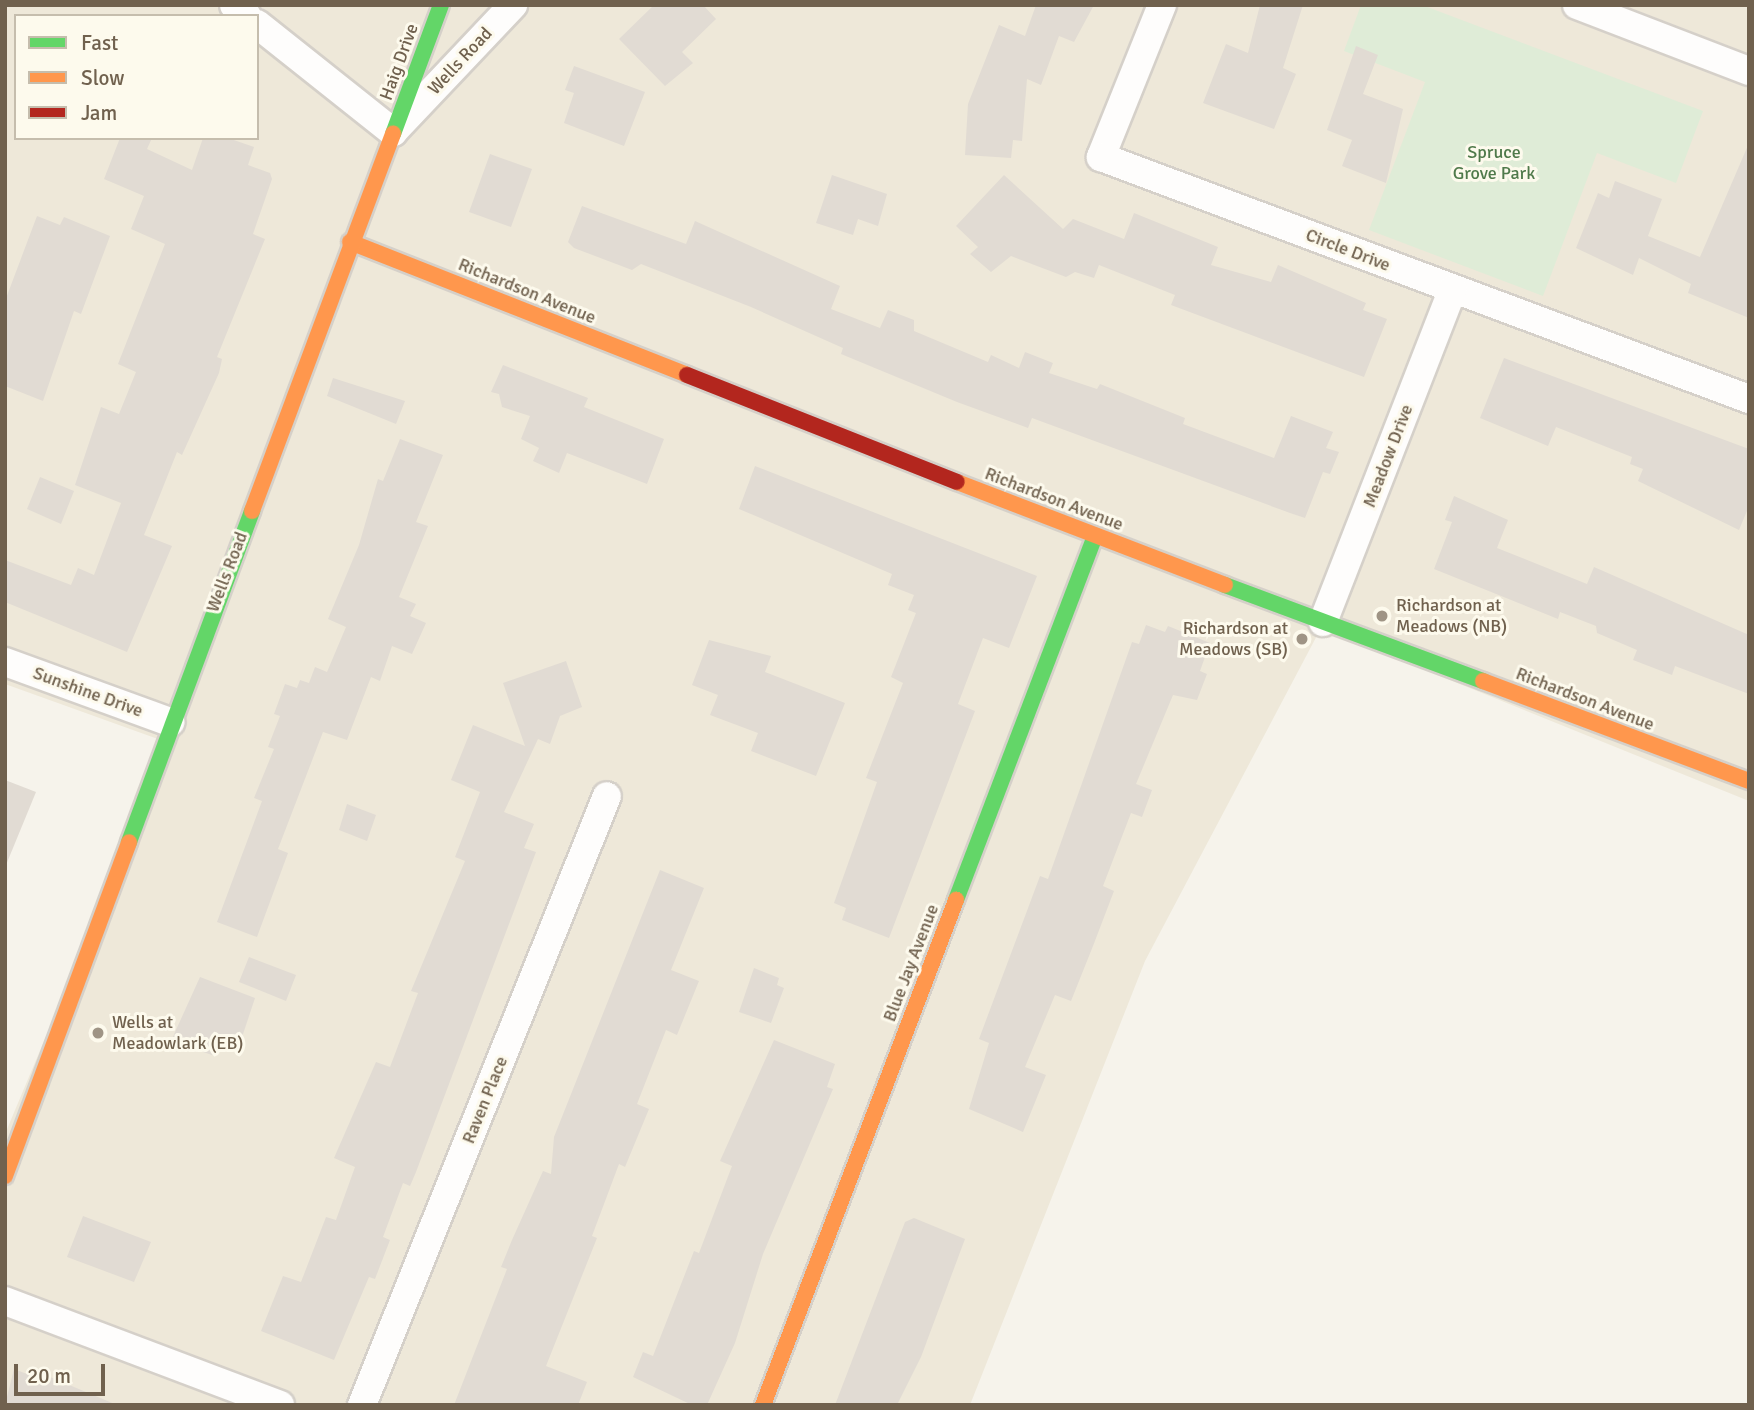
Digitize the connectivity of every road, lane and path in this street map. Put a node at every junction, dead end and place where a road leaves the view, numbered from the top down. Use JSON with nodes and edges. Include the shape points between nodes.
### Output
{"nodes":[{"id":1,"x":440,"y":5,"type":"edge"},
{"id":2,"x":513,"y":5,"type":"edge"},
{"id":3,"x":1162,"y":5,"type":"edge"},
{"id":4,"x":1577,"y":5,"type":"edge"},
{"id":5,"x":1617,"y":12,"type":"edge"},
{"id":6,"x":259,"y":26,"type":"edge"},
{"id":7,"x":1749,"y":71,"type":"edge"},
{"id":8,"x":393,"y":132,"type":"junction"},
{"id":9,"x":350,"y":242,"type":"junction"},
{"id":10,"x":1453,"y":289,"type":"junction"},
{"id":11,"x":1749,"y":399,"type":"edge"},
{"id":12,"x":1095,"y":536,"type":"junction"},
{"id":13,"x":1323,"y":622,"type":"junction"},
{"id":14,"x":5,"y":662,"type":"edge"},
{"id":15,"x":170,"y":722,"type":"junction"},
{"id":16,"x":1749,"y":781,"type":"edge"},
{"id":17,"x":607,"y":796,"type":"dead end"},
{"id":18,"x":5,"y":1177,"type":"edge"},
{"id":19,"x":5,"y":1301,"type":"edge"},
{"id":20,"x":279,"y":1405,"type":"edge"},
{"id":21,"x":362,"y":1405,"type":"edge"},
{"id":22,"x":763,"y":1405,"type":"edge"}],
"edges":[{"from":1,"to":8,"type":"street","name":"Haig Drive"},
{"from":2,"to":8,"type":"street","name":"Wells Road"},
{"from":3,"to":10,"type":"street","name":"Circle Drive","via":[[1101,157]]},
{"from":4,"to":5,"type":"street"},
{"from":5,"to":7,"type":"street"},
{"from":6,"to":8,"type":"street"},
{"from":8,"to":9,"type":"street","name":"Wells Road"},
{"from":9,"to":12,"type":"street","name":"Richardson Avenue"},
{"from":9,"to":15,"type":"street","name":"Wells Road"},
{"from":10,"to":11,"type":"street","name":"Circle Drive"},
{"from":10,"to":13,"type":"street","name":"Meadow Drive"},
{"from":12,"to":13,"type":"street","name":"Richardson Avenue"},
{"from":12,"to":22,"type":"street","name":"Blue Jay Avenue"},
{"from":13,"to":16,"type":"street","name":"Richardson Avenue"},
{"from":14,"to":15,"type":"street","name":"Sunshine Drive"},
{"from":15,"to":18,"type":"street","name":"Wells Road"},
{"from":17,"to":21,"type":"street","name":"Raven Place"},
{"from":19,"to":20,"type":"street"}]}
